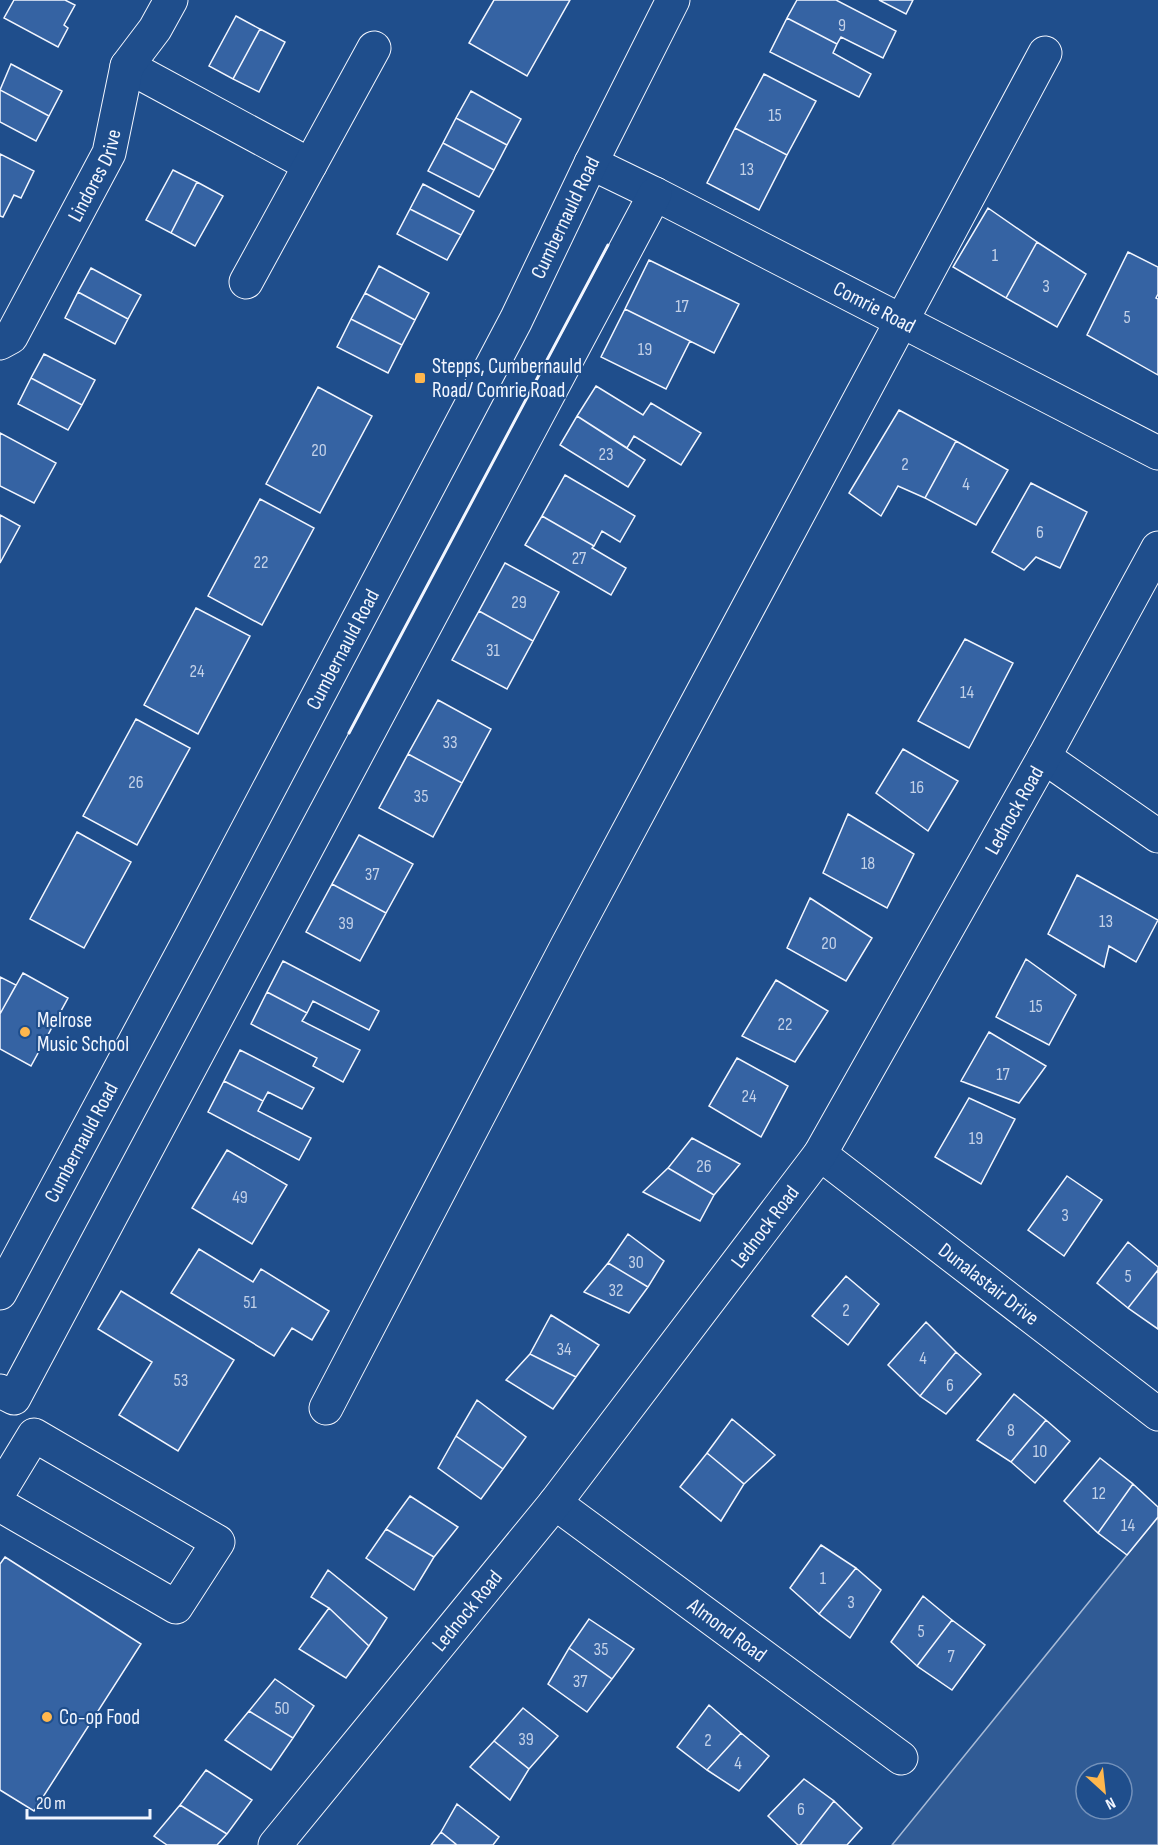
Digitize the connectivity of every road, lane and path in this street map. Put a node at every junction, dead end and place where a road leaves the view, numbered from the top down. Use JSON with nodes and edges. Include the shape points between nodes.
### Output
{"nodes":[{"id":1,"x":171,"y":0,"type":"edge"},
{"id":2,"x":673,"y":0,"type":"edge"},
{"id":3,"x":374,"y":48,"type":"dead end"},
{"id":4,"x":1045,"y":53,"type":"dead end"},
{"id":5,"x":127,"y":66,"type":"junction"},
{"id":6,"x":591,"y":163,"type":"junction"},
{"id":7,"x":310,"y":165,"type":"junction"},
{"id":8,"x":655,"y":194,"type":"junction"},
{"id":9,"x":246,"y":282,"type":"dead end"},
{"id":10,"x":901,"y":320,"type":"junction"},
{"id":11,"x":0,"y":343,"type":"edge"},
{"id":12,"x":1158,"y":453,"type":"edge"},
{"id":13,"x":1158,"y":548,"type":"edge"},
{"id":14,"x":1044,"y":757,"type":"junction"},
{"id":15,"x":1158,"y":836,"type":"edge"},
{"id":16,"x":820,"y":1154,"type":"junction"},
{"id":17,"x":0,"y":1293,"type":"edge"},
{"id":18,"x":0,"y":1391,"type":"edge"},
{"id":19,"x":326,"y":1408,"type":"dead end"},
{"id":20,"x":1158,"y":1414,"type":"edge"},
{"id":21,"x":0,"y":1491,"type":"edge"},
{"id":22,"x":555,"y":1503,"type":"junction"},
{"id":23,"x":0,"y":1505,"type":"edge"},
{"id":24,"x":901,"y":1758,"type":"dead end"},
{"id":25,"x":279,"y":1844,"type":"edge"}],
"edges":[{"from":1,"to":5,"type":"street","name":"Lindores Drive"},
{"from":2,"to":6,"type":"street","name":"Cumbernauld Road"},
{"from":3,"to":7,"type":"street"},
{"from":4,"to":10,"type":"street"},
{"from":5,"to":7,"type":"street"},
{"from":5,"to":11,"type":"street","name":"Lindores Drive","via":[[109,153],[11,337]]},
{"from":6,"to":8,"type":"street","name":"Comrie Road"},
{"from":6,"to":17,"type":"street","name":"Cumbernauld Road","via":[[516,320]]},
{"from":7,"to":9,"type":"street"},
{"from":8,"to":10,"type":"street","name":"Comrie Road"},
{"from":8,"to":18,"type":"street","via":[[14,1398]]},
{"from":10,"to":12,"type":"street","name":"Comrie Road"},
{"from":10,"to":19,"type":"street"},
{"from":13,"to":14,"type":"street","name":"Lednock Road"},
{"from":14,"to":15,"type":"street"},
{"from":14,"to":16,"type":"street","name":"Lednock Road"},
{"from":16,"to":20,"type":"street","name":"Dunalastair Drive"},
{"from":16,"to":22,"type":"street","name":"Lednock Road"},
{"from":21,"to":23,"type":"street","via":[[34,1435],[218,1542],[176,1607]]},
{"from":22,"to":24,"type":"street","name":"Almond Road"},
{"from":22,"to":25,"type":"street","name":"Lednock Road"}]}
